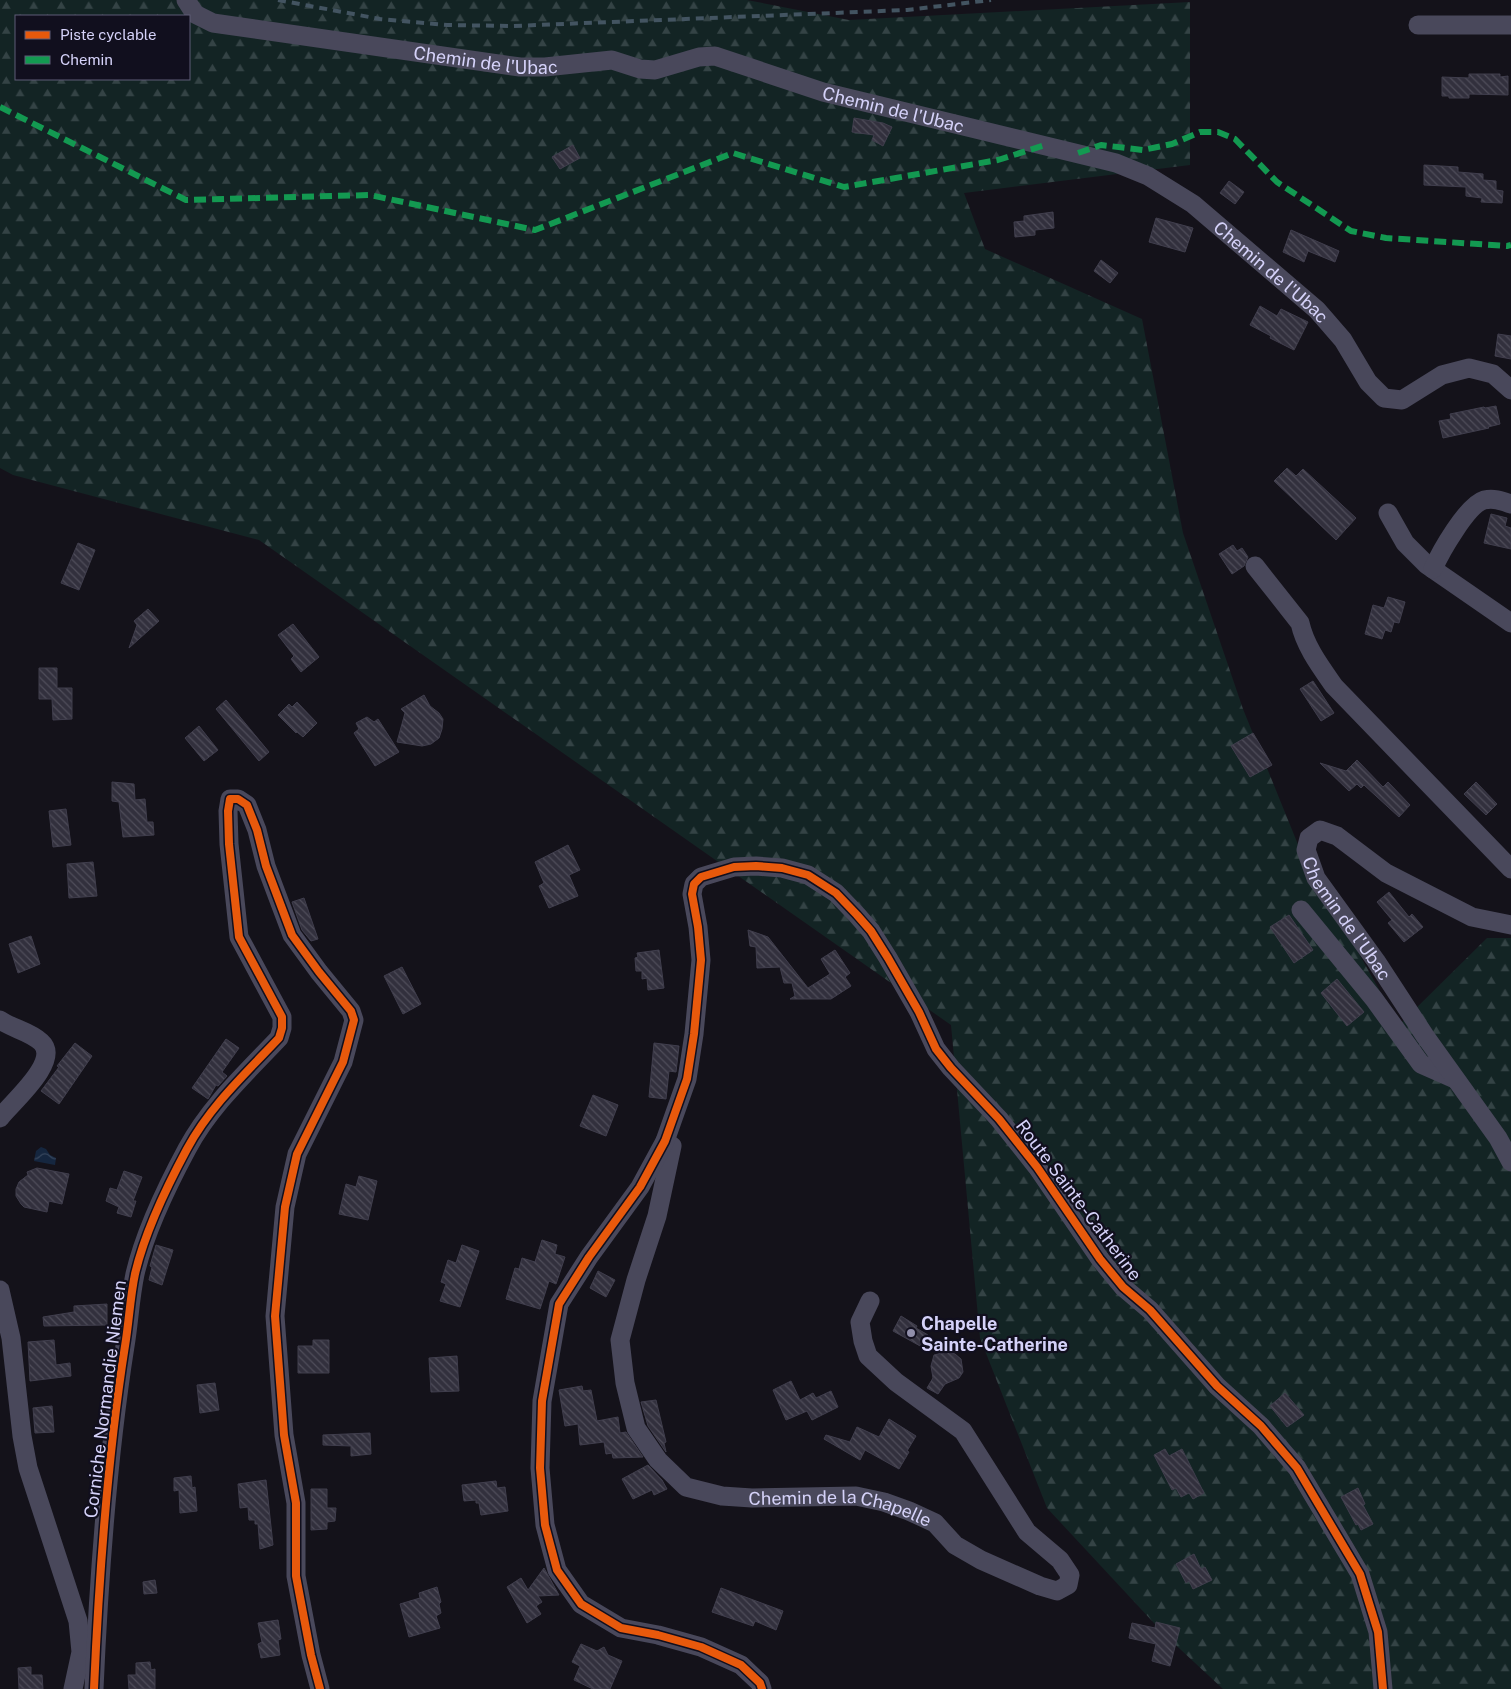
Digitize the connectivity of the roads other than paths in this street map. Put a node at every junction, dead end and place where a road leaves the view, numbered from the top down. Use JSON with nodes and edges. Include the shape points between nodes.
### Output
{"nodes":[{"id":1,"x":186,"y":0,"type":"edge"},
{"id":2,"x":1418,"y":25,"type":"dead end"},
{"id":3,"x":1511,"y":25,"type":"edge"},
{"id":4,"x":1511,"y":390,"type":"edge"},
{"id":5,"x":1511,"y":504,"type":"edge"},
{"id":6,"x":1388,"y":513,"type":"dead end"},
{"id":7,"x":1255,"y":566,"type":"dead end"},
{"id":8,"x":1433,"y":569,"type":"junction"},
{"id":9,"x":1511,"y":623,"type":"edge"},
{"id":10,"x":1511,"y":869,"type":"edge"},
{"id":11,"x":1302,"y":910,"type":"dead end"},
{"id":12,"x":1511,"y":925,"type":"edge"},
{"id":13,"x":0,"y":1020,"type":"edge"},
{"id":14,"x":1456,"y":1079,"type":"junction"},
{"id":15,"x":0,"y":1118,"type":"edge"},
{"id":16,"x":665,"y":1141,"type":"junction"},
{"id":17,"x":1511,"y":1162,"type":"edge"},
{"id":18,"x":0,"y":1290,"type":"edge"},
{"id":19,"x":870,"y":1301,"type":"dead end"},
{"id":20,"x":73,"y":1689,"type":"edge"},
{"id":21,"x":94,"y":1689,"type":"edge"},
{"id":22,"x":320,"y":1689,"type":"edge"},
{"id":23,"x":762,"y":1689,"type":"edge"},
{"id":24,"x":1383,"y":1689,"type":"edge"}],
"edges":[{"from":1,"to":4,"type":"street","name":"Chemin de l'Ubac","via":[[196,14],[213,22],[520,67],[612,60],[655,70],[699,57],[715,56],[823,92],[1116,162],[1148,176],[1193,204],[1317,310],[1343,340],[1368,382],[1384,398],[1402,400],[1442,375],[1469,368],[1493,374]]},
{"from":2,"to":3,"type":"street"},
{"from":5,"to":8,"type":"street","via":[[1497,499],[1482,501],[1472,509],[1442,548]]},
{"from":6,"to":8,"type":"street","via":[[1405,544]]},
{"from":7,"to":10,"type":"street","via":[[1300,623],[1317,663],[1334,686]]},
{"from":8,"to":9,"type":"street"},
{"from":11,"to":14,"type":"street","via":[[1374,999],[1421,1064]]},
{"from":12,"to":14,"type":"street","name":"Chemin de l'Ubac","via":[[1472,917],[1386,873],[1338,836],[1320,830],[1308,838],[1306,850],[1316,878]]},
{"from":13,"to":15,"type":"street","via":[[43,1043],[46,1053],[28,1088]]},
{"from":14,"to":17,"type":"street","name":"Chemin de l'Ubac"},
{"from":16,"to":19,"type":"street","name":"Chemin de la Chapelle","via":[[672,1146],[657,1216],[620,1340],[625,1383],[636,1428],[658,1460],[686,1486],[722,1496],[856,1496],[884,1502],[935,1523],[955,1546],[1014,1575],[1058,1591],[1068,1585],[1070,1575],[1060,1560],[1027,1532],[963,1431],[896,1382],[868,1356],[860,1322]]},
{"from":16,"to":23,"type":"street","name":"Route Sainte-Catherine","via":[[640,1187],[588,1257],[559,1304],[542,1401],[540,1468],[545,1525],[557,1570],[581,1604],[622,1628],[701,1647],[741,1665]]},
{"from":16,"to":24,"type":"street","name":"Route Sainte-Catherine","via":[[687,1078],[695,1025],[701,960],[692,894],[694,884],[701,877],[734,867],[782,868],[808,875],[836,893],[871,931],[919,1012],[936,1049],[1038,1167],[1100,1259],[1123,1287],[1150,1310],[1217,1386],[1261,1426],[1297,1468],[1360,1574],[1378,1632]]},
{"from":18,"to":20,"type":"street","via":[[28,1468],[78,1621],[81,1652]]},
{"from":21,"to":22,"type":"street","name":"Corniche Normandie Niemen","via":[[109,1463],[135,1275],[160,1201],[188,1147],[230,1089],[279,1038],[282,1028],[282,1017],[239,937],[229,844],[230,799],[238,799],[247,805],[292,935],[352,1011],[354,1020],[343,1062],[297,1154],[285,1207],[275,1316],[284,1435],[296,1503],[296,1576],[310,1656]]}]}
